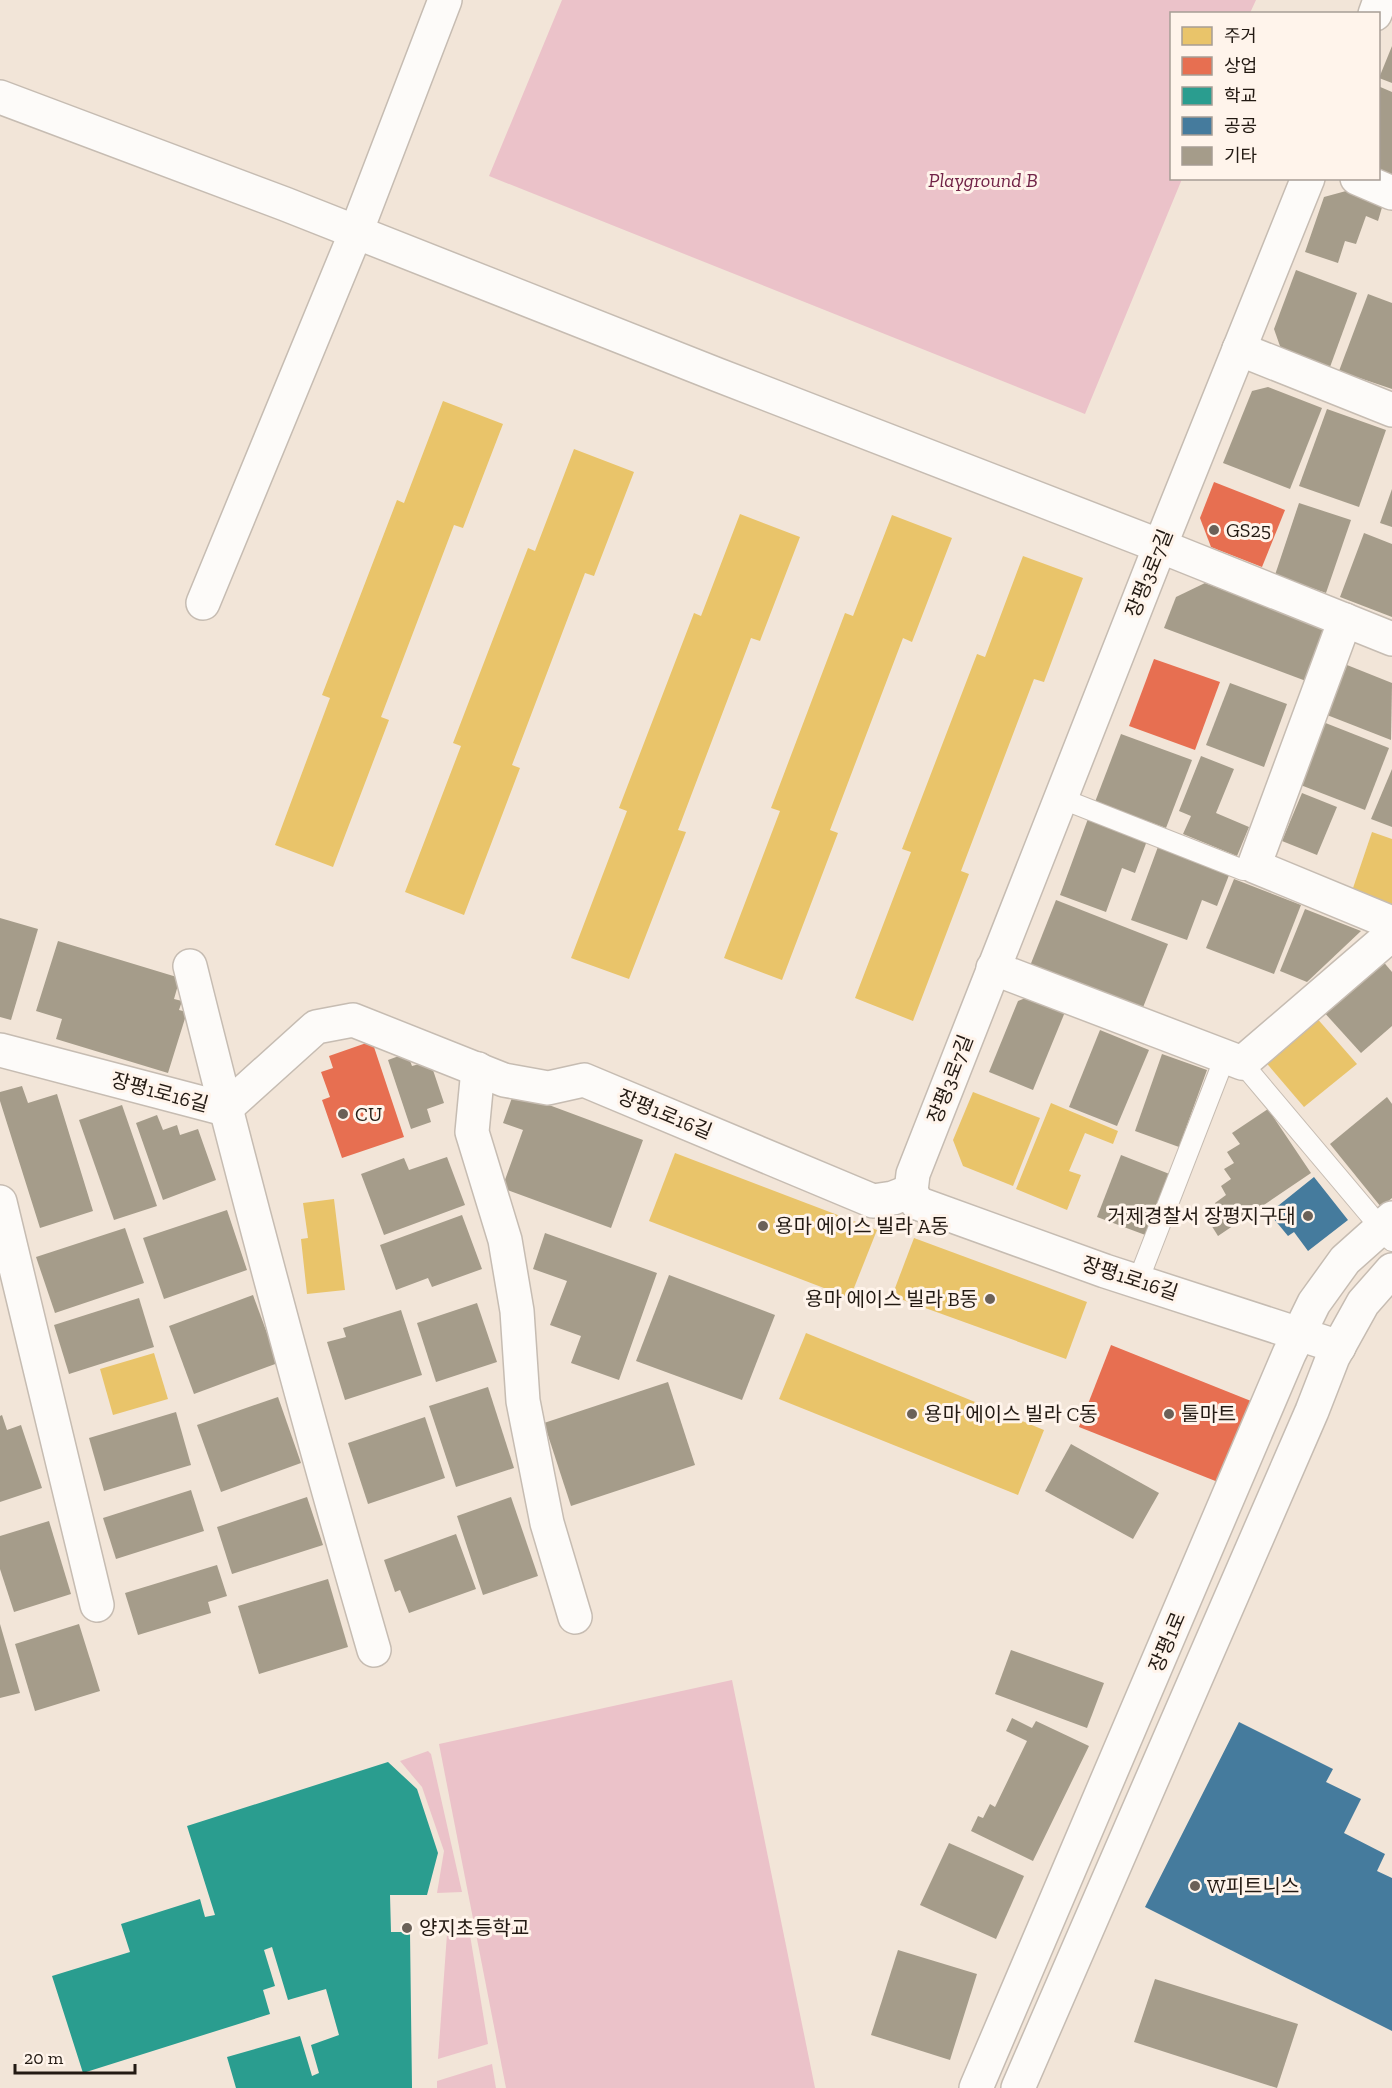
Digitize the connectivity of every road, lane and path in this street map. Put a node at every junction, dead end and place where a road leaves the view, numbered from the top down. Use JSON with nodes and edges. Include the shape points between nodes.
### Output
{"nodes":[{"id":1,"x":445,"y":0,"type":"edge"},
{"id":2,"x":0,"y":98,"type":"edge"},
{"id":3,"x":1307,"y":180,"type":"edge"},
{"id":4,"x":1362,"y":180,"type":"edge"},
{"id":5,"x":1392,"y":192,"type":"edge"},
{"id":6,"x":356,"y":232,"type":"junction"},
{"id":7,"x":1239,"y":349,"type":"junction"},
{"id":8,"x":1392,"y":410,"type":"edge"},
{"id":9,"x":1160,"y":546,"type":"junction"},
{"id":10,"x":203,"y":603,"type":"dead end"},
{"id":11,"x":1345,"y":620,"type":"junction"},
{"id":12,"x":1392,"y":639,"type":"edge"},
{"id":13,"x":1060,"y":798,"type":"junction"},
{"id":14,"x":1254,"y":866,"type":"junction"},
{"id":15,"x":1392,"y":923,"type":"edge"},
{"id":16,"x":1392,"y":934,"type":"edge"},
{"id":17,"x":190,"y":966,"type":"dead end"},
{"id":18,"x":993,"y":968,"type":"junction"},
{"id":19,"x":0,"y":1050,"type":"edge"},
{"id":20,"x":1233,"y":1060,"type":"junction"},
{"id":21,"x":478,"y":1069,"type":"junction"},
{"id":22,"x":225,"y":1109,"type":"junction"},
{"id":23,"x":911,"y":1191,"type":"junction"},
{"id":24,"x":0,"y":1202,"type":"edge"},
{"id":25,"x":1388,"y":1229,"type":"edge"},
{"id":26,"x":1392,"y":1270,"type":"edge"},
{"id":27,"x":1138,"y":1281,"type":"junction"},
{"id":28,"x":1300,"y":1334,"type":"junction"},
{"id":29,"x":1339,"y":1347,"type":"junction"},
{"id":30,"x":97,"y":1605,"type":"dead end"},
{"id":31,"x":575,"y":1617,"type":"dead end"},
{"id":32,"x":374,"y":1650,"type":"dead end"},
{"id":33,"x":976,"y":2088,"type":"edge"},
{"id":34,"x":1018,"y":2088,"type":"edge"}],
"edges":[{"from":1,"to":6,"type":"street"},
{"from":2,"to":6,"type":"street"},
{"from":3,"to":7,"type":"street","name":"장평3로7길"},
{"from":4,"to":5,"type":"street"},
{"from":6,"to":9,"type":"street"},
{"from":6,"to":10,"type":"street"},
{"from":7,"to":8,"type":"street"},
{"from":7,"to":9,"type":"street","name":"장평3로7길"},
{"from":9,"to":11,"type":"street"},
{"from":9,"to":13,"type":"street","name":"장평3로7길"},
{"from":11,"to":12,"type":"street"},
{"from":11,"to":14,"type":"street"},
{"from":13,"to":14,"type":"lane","via":[[1243,870]]},
{"from":13,"to":18,"type":"street","name":"장평3로7길"},
{"from":14,"to":15,"type":"street"},
{"from":16,"to":20,"type":"street"},
{"from":17,"to":22,"type":"street"},
{"from":18,"to":20,"type":"street"},
{"from":18,"to":23,"type":"street","name":"장평3로7길","via":[[913,1174]]},
{"from":19,"to":22,"type":"street","name":"장평1로16길"},
{"from":20,"to":25,"type":"lane"},
{"from":20,"to":27,"type":"lane"},
{"from":21,"to":22,"type":"street","name":"장평1로16길","via":[[353,1020],[316,1027]]},
{"from":21,"to":23,"type":"street","name":"장평1로16길","via":[[504,1080],[548,1088],[584,1080],[873,1201]]},
{"from":21,"to":31,"type":"street","via":[[472,1132],[505,1240],[517,1311],[522,1401],[547,1523]]},
{"from":22,"to":32,"type":"street"},
{"from":23,"to":27,"type":"street","name":"장평1로16길","via":[[917,1203]]},
{"from":24,"to":30,"type":"street"},
{"from":25,"to":28,"type":"street","name":"장평1로","via":[[1345,1260],[1314,1303]]},
{"from":26,"to":29,"type":"street","name":"장평1로","via":[[1363,1303]]},
{"from":27,"to":28,"type":"street","name":"장평1로16길"},
{"from":28,"to":29,"type":"street","name":"장평1로16길"},
{"from":28,"to":33,"type":"street","name":"장평1로"},
{"from":29,"to":34,"type":"street","name":"장평1로"}]}
